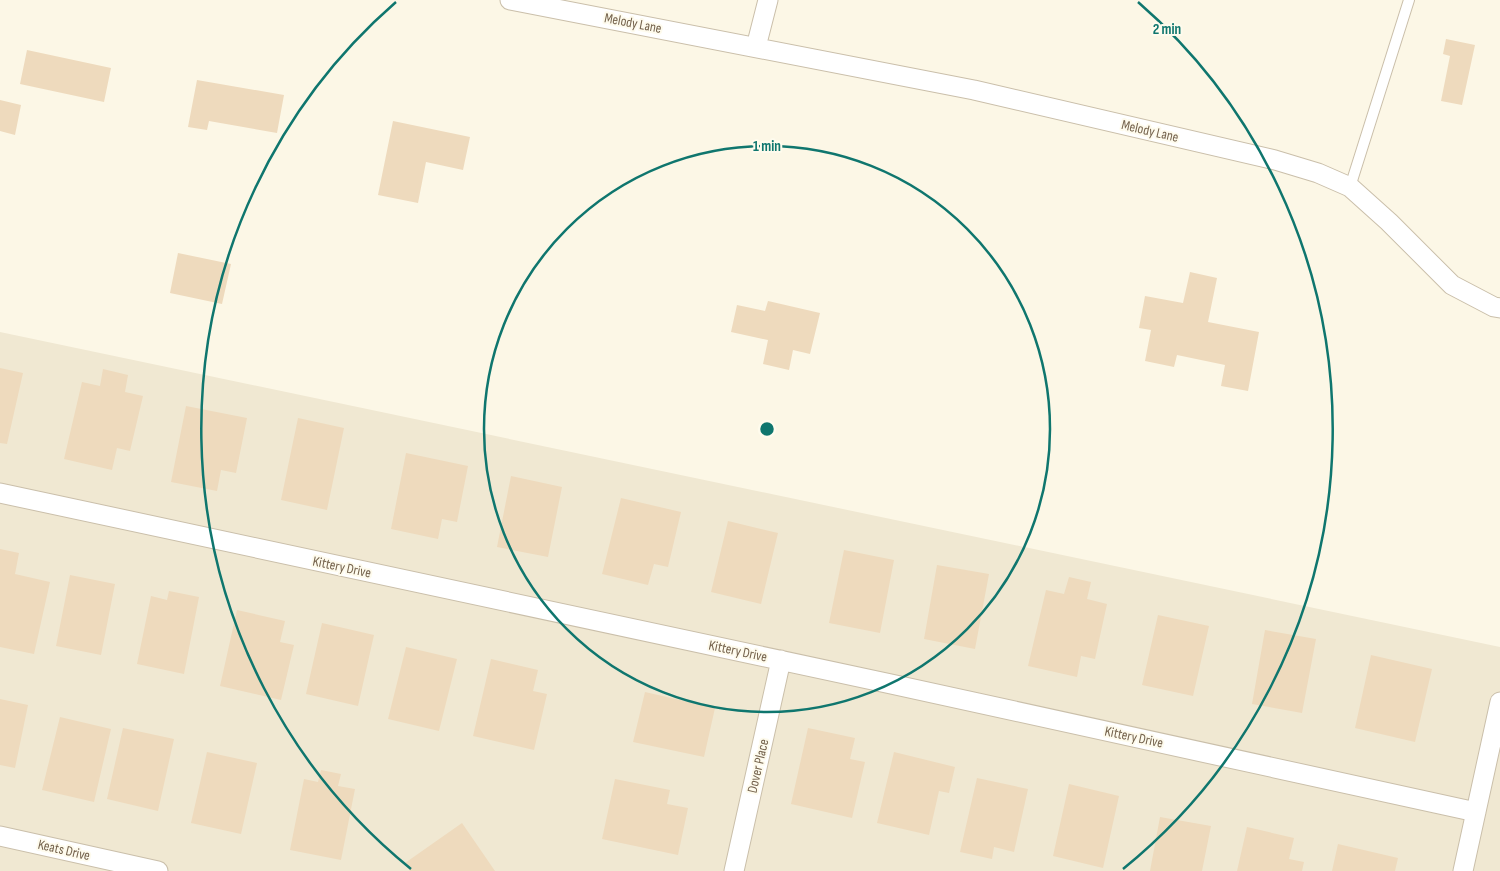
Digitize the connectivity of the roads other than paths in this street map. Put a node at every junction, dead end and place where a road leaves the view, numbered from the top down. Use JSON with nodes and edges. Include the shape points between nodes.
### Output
{"nodes":[{"id":1,"x":510,"y":0,"type":"edge"},
{"id":2,"x":768,"y":0,"type":"edge"},
{"id":3,"x":1409,"y":0,"type":"edge"},
{"id":4,"x":756,"y":47,"type":"junction"},
{"id":5,"x":1350,"y":187,"type":"junction"},
{"id":6,"x":1500,"y":308,"type":"edge"},
{"id":7,"x":0,"y":493,"type":"edge"},
{"id":8,"x":782,"y":660,"type":"junction"},
{"id":9,"x":1500,"y":702,"type":"edge"},
{"id":10,"x":1476,"y":812,"type":"junction"},
{"id":11,"x":0,"y":836,"type":"edge"},
{"id":12,"x":158,"y":871,"type":"edge"},
{"id":13,"x":734,"y":871,"type":"edge"},
{"id":14,"x":1463,"y":871,"type":"edge"}],
"edges":[{"from":1,"to":4,"type":"street","name":"Melody Lane"},
{"from":2,"to":4,"type":"street"},
{"from":3,"to":5,"type":"lane"},
{"from":4,"to":5,"type":"street","name":"Melody Lane","via":[[974,90],[1275,160]]},
{"from":5,"to":6,"type":"street","name":"Melody Lane","via":[[1452,285]]},
{"from":7,"to":8,"type":"street","name":"Kittery Drive"},
{"from":8,"to":10,"type":"street","name":"Kittery Drive"},
{"from":8,"to":13,"type":"street","name":"Dover Place"},
{"from":9,"to":10,"type":"street"},
{"from":10,"to":14,"type":"street"},
{"from":11,"to":12,"type":"street","name":"Keats Drive"}]}
